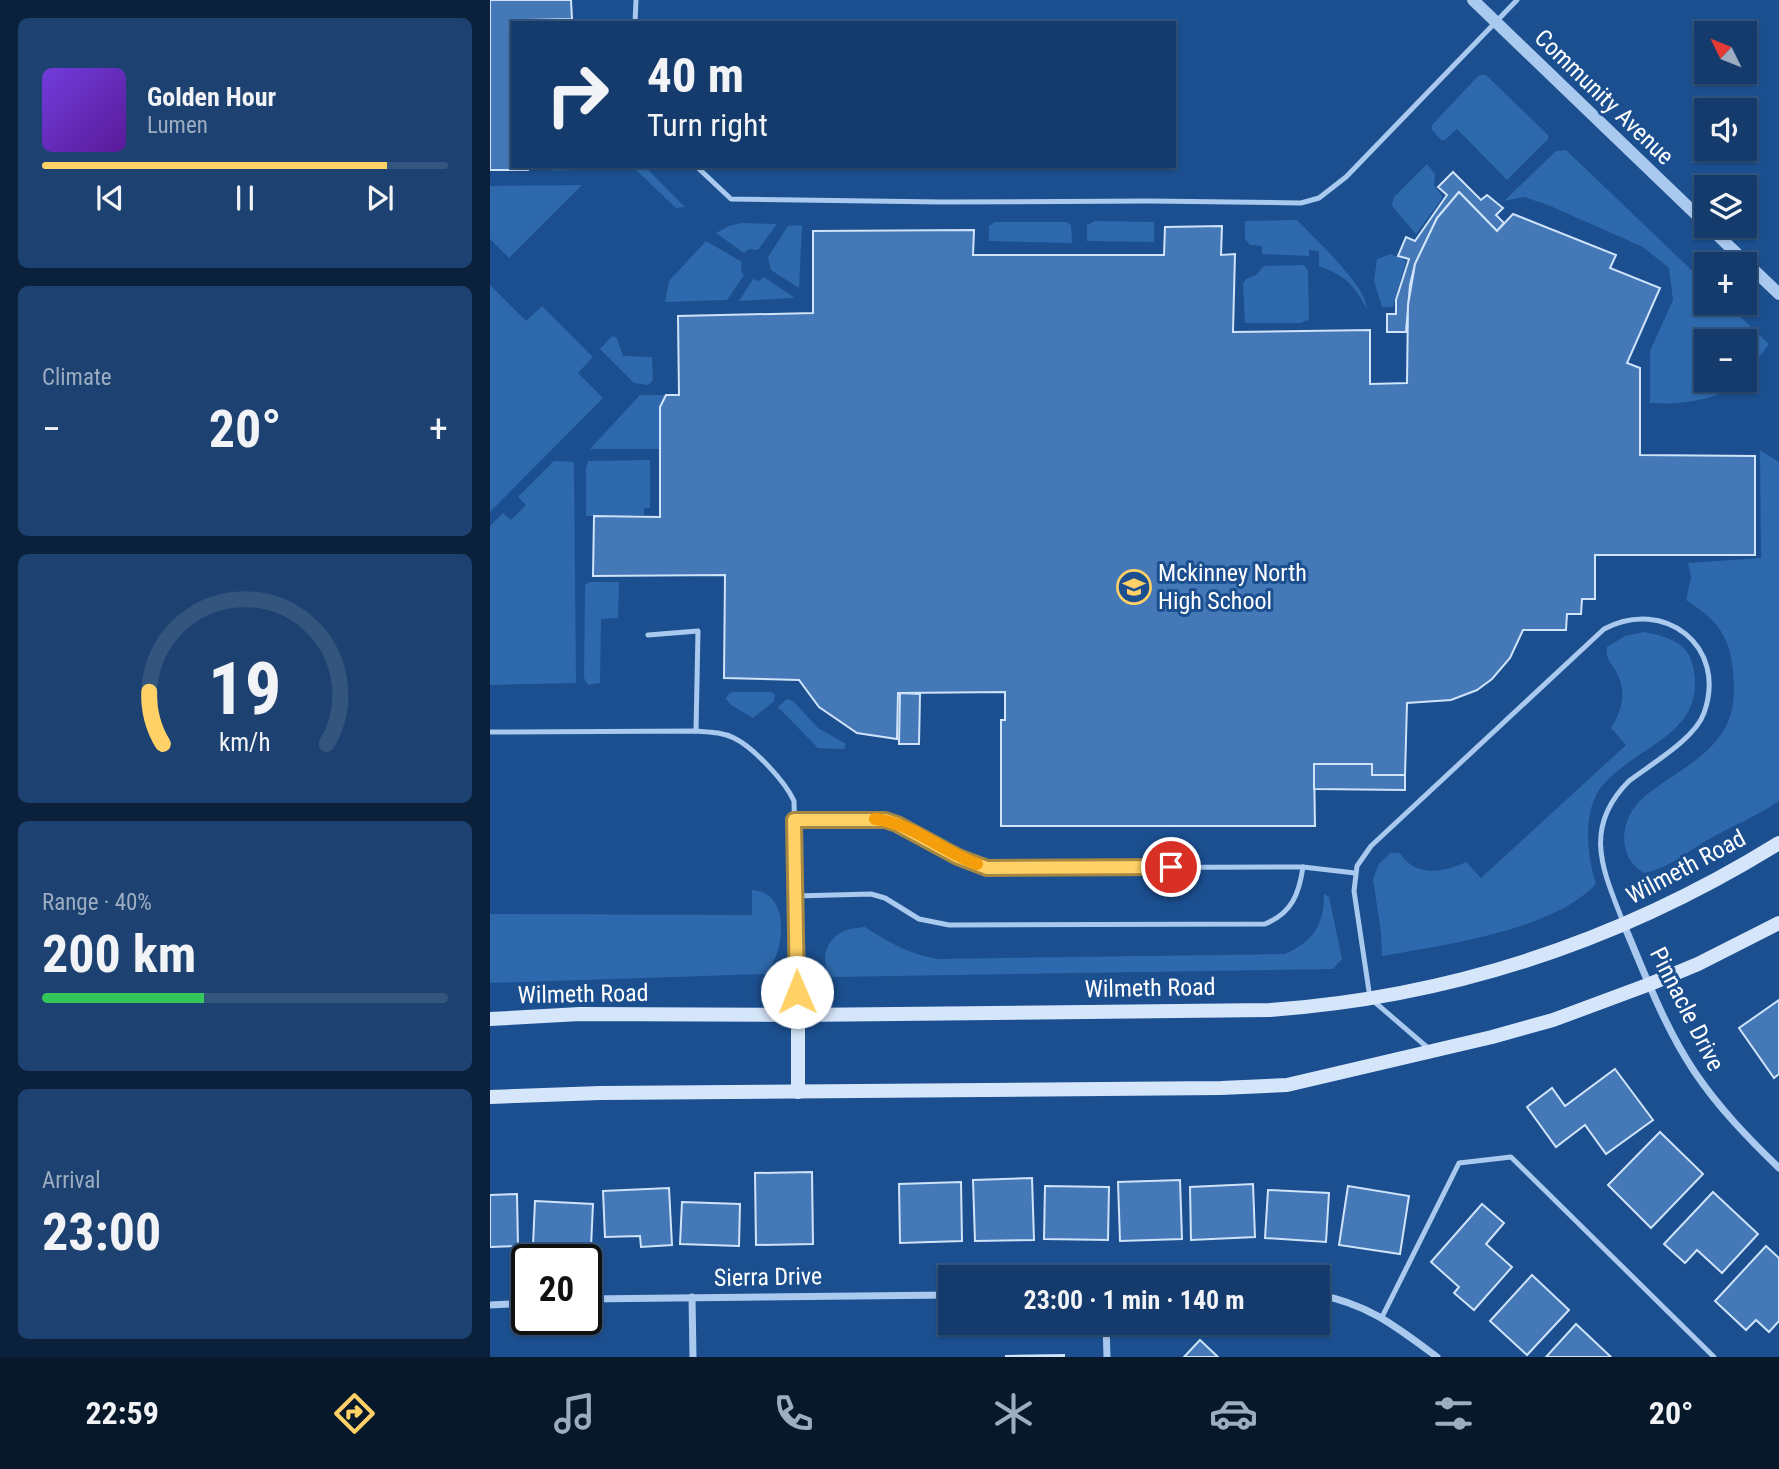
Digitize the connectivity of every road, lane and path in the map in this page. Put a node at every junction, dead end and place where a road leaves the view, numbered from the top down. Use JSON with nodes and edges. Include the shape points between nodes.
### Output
{"nodes":[{"id":1,"x":636,"y":0,"type":"edge"},
{"id":2,"x":1473,"y":0,"type":"edge"},
{"id":3,"x":1517,"y":0,"type":"edge"},
{"id":4,"x":635,"y":21,"type":"edge"},
{"id":5,"x":1496,"y":22,"type":"junction"},
{"id":6,"x":698,"y":168,"type":"edge"},
{"id":7,"x":1694,"y":212,"type":"edge"},
{"id":8,"x":1721,"y":238,"type":"edge"},
{"id":9,"x":1779,"y":294,"type":"edge"},
{"id":10,"x":648,"y":635,"type":"dead end"},
{"id":11,"x":696,"y":731,"type":"junction"},
{"id":12,"x":490,"y":732,"type":"edge"},
{"id":13,"x":794,"y":820,"type":"junction"},
{"id":14,"x":1779,"y":843,"type":"edge"},
{"id":15,"x":1303,"y":867,"type":"junction"},
{"id":16,"x":1355,"y":873,"type":"junction"},
{"id":17,"x":795,"y":896,"type":"junction"},
{"id":18,"x":1779,"y":923,"type":"edge"},
{"id":19,"x":1624,"y":925,"type":"junction"},
{"id":20,"x":1650,"y":984,"type":"junction"},
{"id":21,"x":1370,"y":998,"type":"junction"},
{"id":22,"x":798,"y":1016,"type":"junction"},
{"id":23,"x":490,"y":1019,"type":"edge"},
{"id":24,"x":1430,"y":1050,"type":"junction"},
{"id":25,"x":798,"y":1092,"type":"junction"},
{"id":26,"x":490,"y":1097,"type":"edge"},
{"id":27,"x":1779,"y":1168,"type":"edge"},
{"id":28,"x":938,"y":1295,"type":"edge"},
{"id":29,"x":692,"y":1297,"type":"junction"},
{"id":30,"x":1330,"y":1298,"type":"edge"},
{"id":31,"x":602,"y":1299,"type":"edge"},
{"id":32,"x":511,"y":1304,"type":"edge"},
{"id":33,"x":490,"y":1305,"type":"edge"},
{"id":34,"x":1382,"y":1317,"type":"junction"},
{"id":35,"x":1107,"y":1335,"type":"edge"},
{"id":36,"x":693,"y":1357,"type":"edge"},
{"id":37,"x":1107,"y":1357,"type":"edge"},
{"id":38,"x":1437,"y":1357,"type":"edge"},
{"id":39,"x":1714,"y":1357,"type":"edge"}],
"edges":[{"from":1,"to":4,"type":"lane"},
{"from":2,"to":5,"type":"street","name":"Community Avenue"},
{"from":3,"to":5,"type":"lane"},
{"from":5,"to":6,"type":"lane","via":[[1346,177],[1319,198],[1301,203],[731,199]]},
{"from":5,"to":7,"type":"street","name":"Community Avenue"},
{"from":8,"to":9,"type":"street","name":"Community Avenue"},
{"from":10,"to":11,"type":"lane","via":[[698,631]]},
{"from":11,"to":12,"type":"lane"},
{"from":11,"to":13,"type":"lane","via":[[743,743],[786,785],[794,801]]},
{"from":13,"to":15,"type":"lane","via":[[885,820],[987,868]]},
{"from":13,"to":17,"type":"lane"},
{"from":14,"to":19,"type":"main road","name":"Wilmeth Road","via":[[1694,892]]},
{"from":15,"to":16,"type":"lane"},
{"from":15,"to":17,"type":"lane","via":[[1294,901],[1265,925],[949,925],[919,919],[871,894]]},
{"from":16,"to":19,"type":"lane","via":[[1371,846],[1604,629],[1631,619],[1663,621],[1698,645],[1708,670],[1707,699],[1696,727],[1629,781],[1606,816],[1600,858]]},
{"from":16,"to":21,"type":"lane"},
{"from":17,"to":22,"type":"lane"},
{"from":18,"to":20,"type":"main road"},
{"from":19,"to":20,"type":"street","name":"Pinnacle Drive"},
{"from":19,"to":21,"type":"main road","name":"Wilmeth Road","via":[[1497,970]]},
{"from":20,"to":24,"type":"main road","via":[[1553,1020]]},
{"from":20,"to":27,"type":"street","name":"Pinnacle Drive","via":[[1699,1078]]},
{"from":21,"to":22,"type":"main road","name":"Wilmeth Road","via":[[1270,1010]]},
{"from":21,"to":24,"type":"lane"},
{"from":22,"to":23,"type":"main road","name":"Wilmeth Road","via":[[580,1014]]},
{"from":22,"to":25,"type":"main road"},
{"from":24,"to":25,"type":"main road","via":[[1277,1085]]},
{"from":25,"to":26,"type":"main road"},
{"from":28,"to":29,"type":"street","name":"Sierra Drive"},
{"from":29,"to":31,"type":"street","name":"Sierra Drive"},
{"from":29,"to":36,"type":"street"},
{"from":30,"to":34,"type":"street"},
{"from":32,"to":33,"type":"street"},
{"from":34,"to":38,"type":"street"},
{"from":34,"to":39,"type":"lane","via":[[1459,1163],[1511,1157]]},
{"from":35,"to":37,"type":"street"}]}
